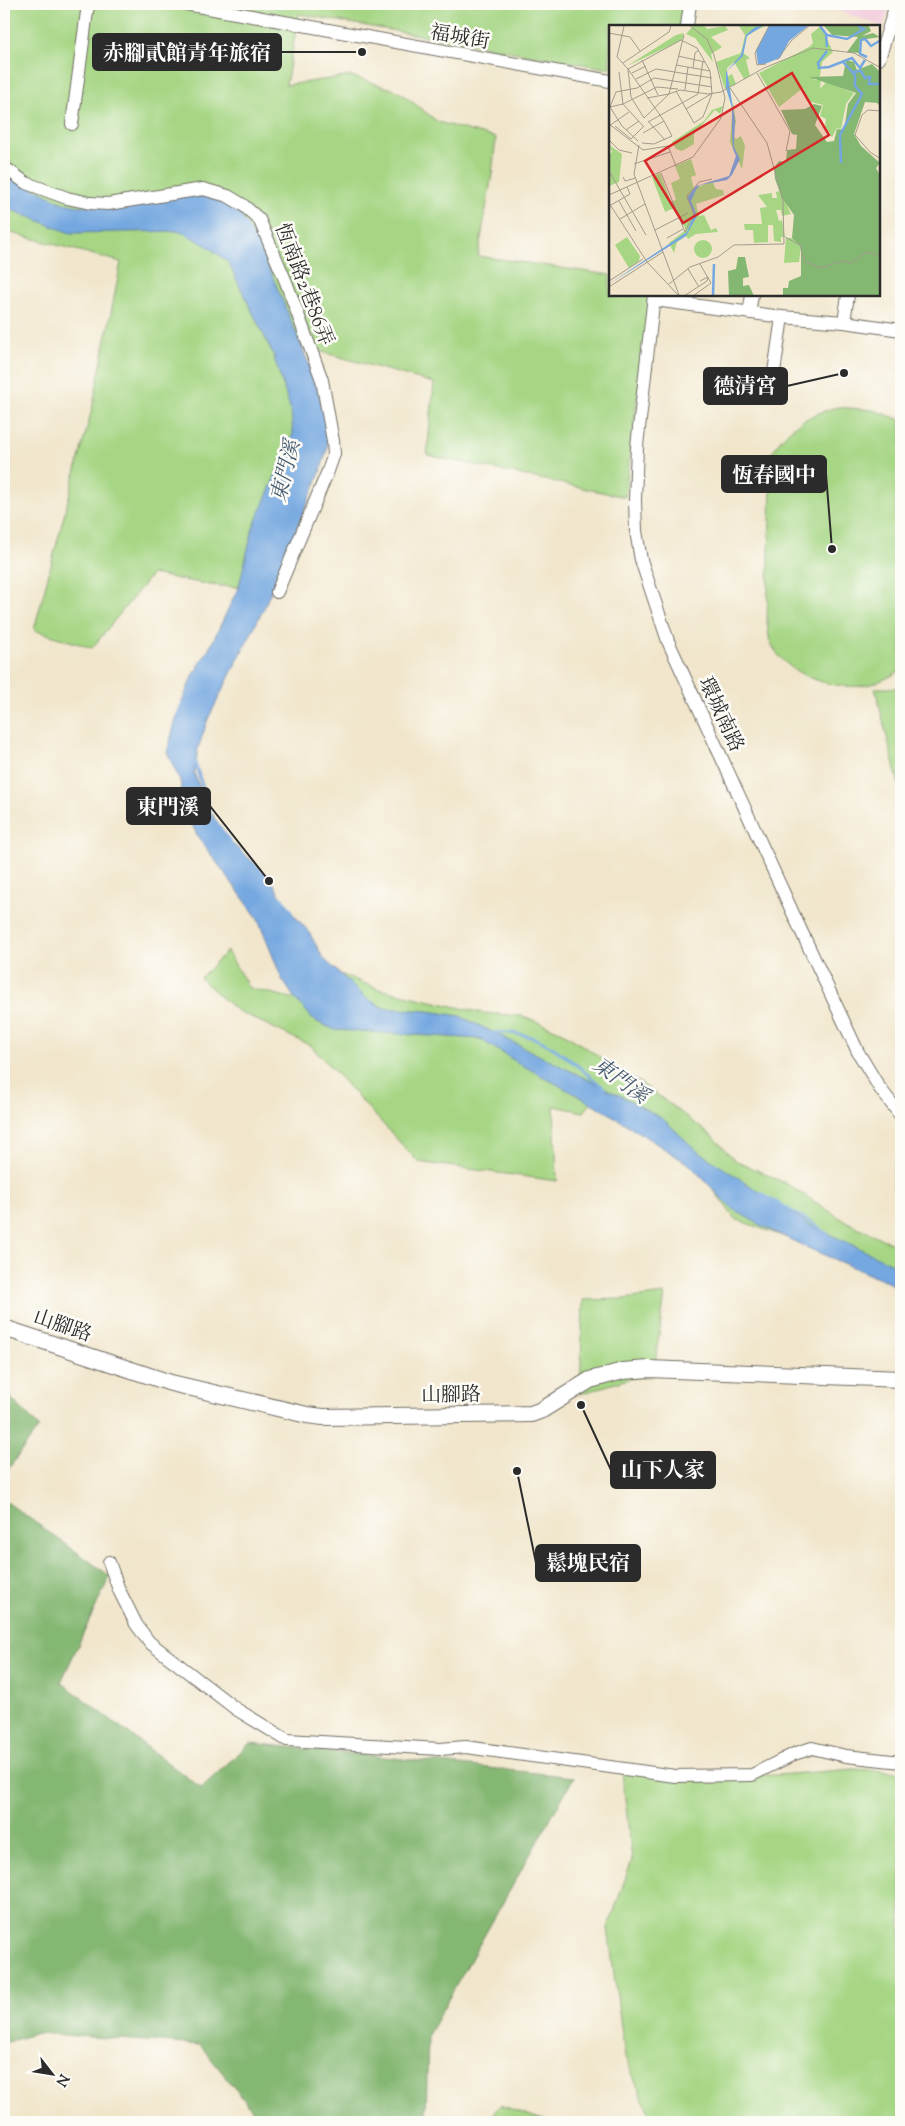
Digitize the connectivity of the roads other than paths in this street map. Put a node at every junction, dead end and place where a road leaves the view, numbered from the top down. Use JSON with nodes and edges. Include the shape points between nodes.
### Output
{"nodes":[{"id":1,"x":88,"y":4,"type":"edge"},
{"id":2,"x":186,"y":4,"type":"edge"},
{"id":3,"x":690,"y":4,"type":"edge"},
{"id":4,"x":896,"y":4,"type":"edge"},
{"id":5,"x":687,"y":25,"type":"edge"},
{"id":6,"x":880,"y":56,"type":"edge"},
{"id":7,"x":609,"y":81,"type":"edge"},
{"id":8,"x":72,"y":124,"type":"dead end"},
{"id":9,"x":4,"y":167,"type":"edge"},
{"id":10,"x":752,"y":296,"type":"edge"},
{"id":11,"x":848,"y":296,"type":"edge"},
{"id":12,"x":654,"y":297,"type":"edge"},
{"id":13,"x":750,"y":313,"type":"junction"},
{"id":14,"x":782,"y":317,"type":"junction"},
{"id":15,"x":844,"y":322,"type":"junction"},
{"id":16,"x":901,"y":330,"type":"edge"},
{"id":17,"x":771,"y":393,"type":"dead end"},
{"id":18,"x":277,"y":592,"type":"dead end"},
{"id":19,"x":901,"y":1116,"type":"edge"},
{"id":20,"x":4,"y":1328,"type":"edge"},
{"id":21,"x":901,"y":1379,"type":"edge"},
{"id":22,"x":110,"y":1562,"type":"dead end"},
{"id":23,"x":901,"y":1762,"type":"edge"}],
"edges":[{"from":1,"to":8,"type":"street"},
{"from":2,"to":7,"type":"street","name":"福城街"},
{"from":3,"to":5,"type":"street"},
{"from":4,"to":6,"type":"street"},
{"from":9,"to":18,"type":"street","name":"恆南路2巷86弄","via":[[26,183],[90,203],[108,204],[203,189],[228,196],[259,219],[322,380],[334,454]]},
{"from":10,"to":13,"type":"street"},
{"from":11,"to":15,"type":"street"},
{"from":12,"to":13,"type":"street"},
{"from":12,"to":19,"type":"street","name":"環城南路","via":[[637,446],[635,507],[641,560],[668,641],[796,922],[858,1052]]},
{"from":13,"to":14,"type":"street"},
{"from":14,"to":15,"type":"street"},
{"from":14,"to":17,"type":"street"},
{"from":15,"to":16,"type":"street"},
{"from":20,"to":21,"type":"street","name":"山腳路","via":[[171,1383],[307,1416],[323,1417],[530,1414],[590,1380],[623,1371]]},
{"from":22,"to":23,"type":"street","via":[[132,1615],[149,1642],[236,1709],[287,1740],[440,1749],[466,1747],[675,1776],[752,1775],[812,1748],[846,1756]]}]}
